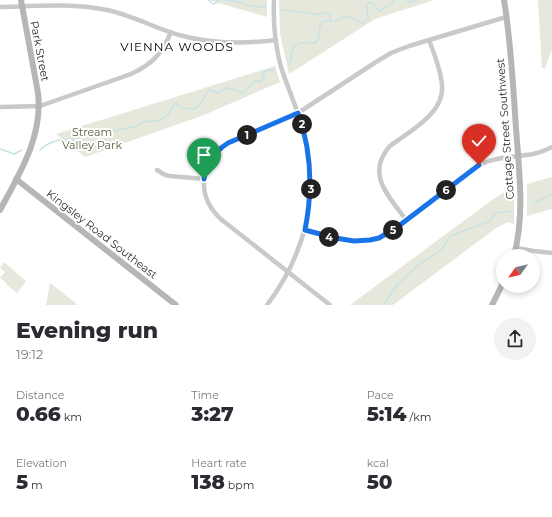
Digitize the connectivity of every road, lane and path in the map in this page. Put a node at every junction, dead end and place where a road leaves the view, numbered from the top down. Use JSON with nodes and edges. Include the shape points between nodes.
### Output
{"nodes":[{"id":1,"x":274,"y":0,"type":"edge"},
{"id":2,"x":504,"y":0,"type":"edge"},
{"id":3,"x":21,"y":3,"type":"edge"},
{"id":4,"x":0,"y":7,"type":"edge"},
{"id":5,"x":506,"y":17,"type":"junction"},
{"id":6,"x":171,"y":32,"type":"junction"},
{"id":7,"x":276,"y":40,"type":"junction"},
{"id":8,"x":429,"y":40,"type":"junction"},
{"id":9,"x":0,"y":106,"type":"edge"},
{"id":10,"x":40,"y":106,"type":"junction"},
{"id":11,"x":298,"y":113,"type":"junction"},
{"id":12,"x":552,"y":147,"type":"edge"},
{"id":13,"x":517,"y":156,"type":"junction"},
{"id":14,"x":157,"y":170,"type":"dead end"},
{"id":15,"x":16,"y":179,"type":"junction"},
{"id":16,"x":204,"y":179,"type":"junction"},
{"id":17,"x":0,"y":210,"type":"edge"},
{"id":18,"x":406,"y":220,"type":"junction"},
{"id":19,"x":305,"y":230,"type":"junction"},
{"id":20,"x":516,"y":248,"type":"joint"},
{"id":21,"x":552,"y":253,"type":"edge"},
{"id":22,"x":288,"y":272,"type":"junction"},
{"id":23,"x":498,"y":293,"type":"edge"},
{"id":24,"x":176,"y":305,"type":"edge"},
{"id":25,"x":267,"y":305,"type":"edge"},
{"id":26,"x":330,"y":305,"type":"edge"},
{"id":27,"x":492,"y":305,"type":"edge"}],
"edges":[{"from":1,"to":7,"type":"street"},
{"from":2,"to":5,"type":"street","name":"Cottage Street Southwest"},
{"from":3,"to":4,"type":"street"},
{"from":3,"to":6,"type":"street","via":[[93,7],[120,13]]},
{"from":3,"to":10,"type":"street","name":"Park Street"},
{"from":5,"to":8,"type":"street"},
{"from":5,"to":13,"type":"street","name":"Cottage Street Southwest"},
{"from":6,"to":7,"type":"street","via":[[218,42]]},
{"from":6,"to":10,"type":"street","via":[[159,54],[140,70]]},
{"from":7,"to":11,"type":"street","via":[[281,67]]},
{"from":8,"to":11,"type":"street","via":[[402,49],[376,62]]},
{"from":8,"to":18,"type":"street","via":[[442,80],[439,103],[426,119],[390,146],[383,156],[379,170],[382,187]]},
{"from":9,"to":10,"type":"street"},
{"from":10,"to":15,"type":"street","name":"Park Street","via":[[32,148]]},
{"from":11,"to":16,"type":"street","via":[[222,147],[209,163]]},
{"from":11,"to":19,"type":"street","via":[[307,144],[311,171]]},
{"from":12,"to":13,"type":"street","via":[[540,153]]},
{"from":13,"to":18,"type":"street","via":[[493,159],[479,165]]},
{"from":13,"to":20,"type":"street","name":"Cottage Street Southwest","via":[[521,210]]},
{"from":14,"to":16,"type":"street","via":[[170,176]]},
{"from":15,"to":17,"type":"street","name":"Park Street"},
{"from":15,"to":24,"type":"street","name":"Kingsley Road Southeast"},
{"from":16,"to":22,"type":"street","via":[[205,196],[216,215]]},
{"from":18,"to":19,"type":"street","via":[[386,234],[362,241],[346,240]]},
{"from":19,"to":22,"type":"street"},
{"from":20,"to":21,"type":"street"},
{"from":22,"to":25,"type":"street"},
{"from":22,"to":26,"type":"street"},
{"from":23,"to":27,"type":"street"}]}
